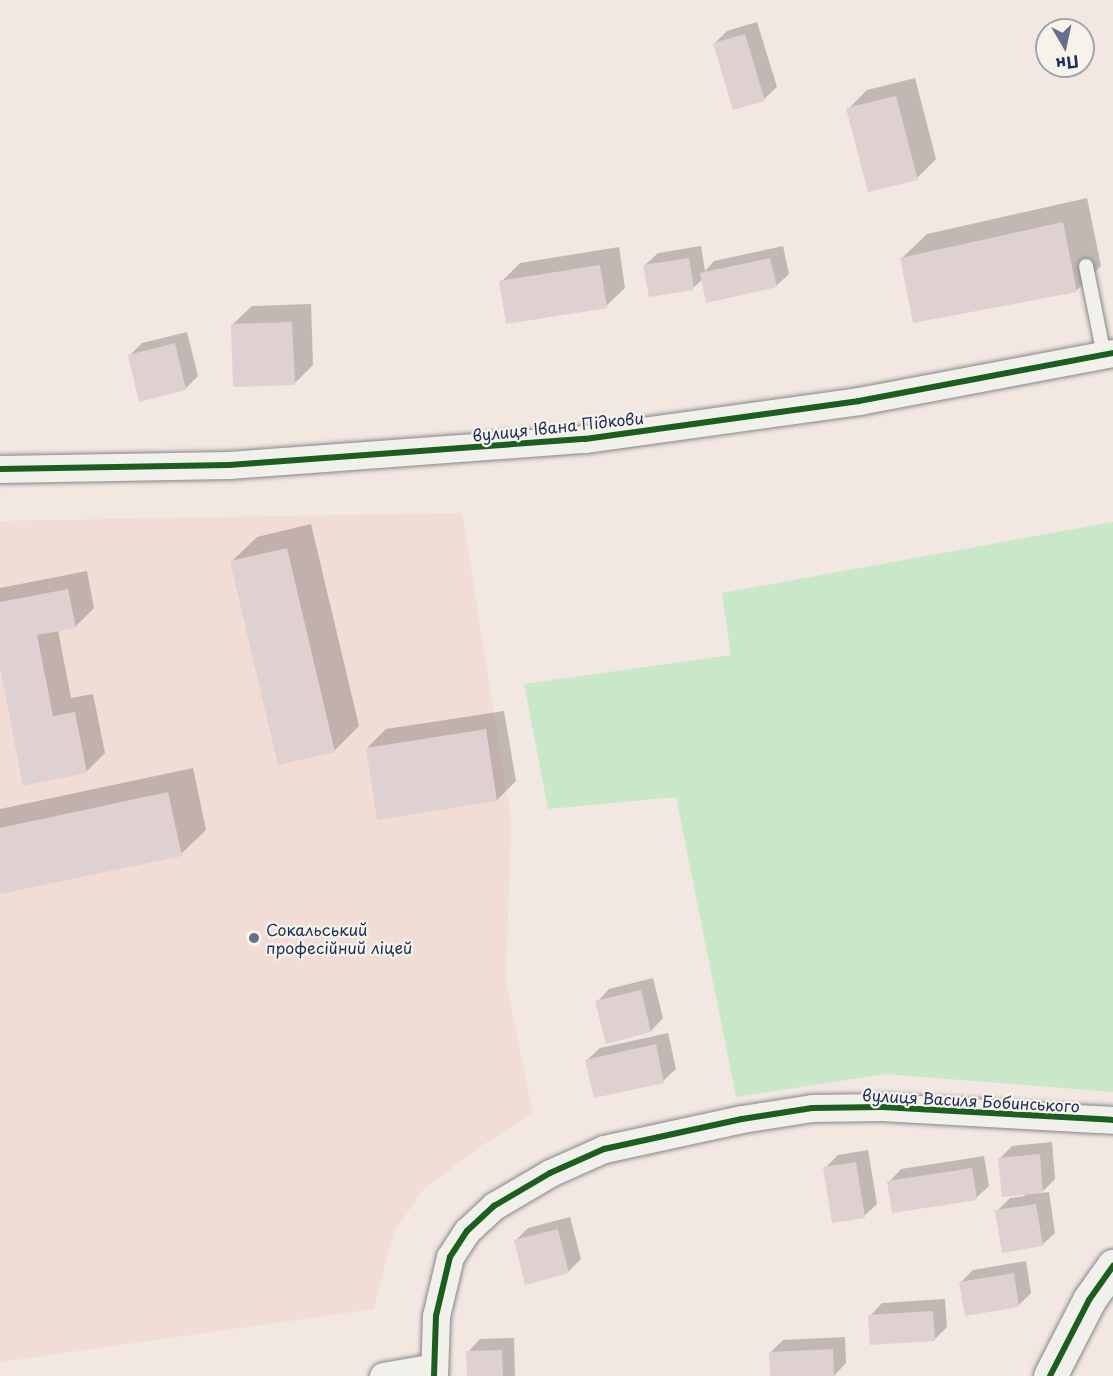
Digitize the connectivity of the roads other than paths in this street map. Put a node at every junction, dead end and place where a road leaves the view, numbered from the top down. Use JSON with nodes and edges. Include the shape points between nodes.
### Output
{"nodes":[{"id":1,"x":1086,"y":266,"type":"dead end"},
{"id":2,"x":1108,"y":354,"type":"edge"},
{"id":3,"x":0,"y":469,"type":"edge"},
{"id":4,"x":1113,"y":1120,"type":"edge"},
{"id":5,"x":1113,"y":1266,"type":"edge"},
{"id":6,"x":434,"y":1372,"type":"edge"},
{"id":7,"x":383,"y":1376,"type":"edge"},
{"id":8,"x":1050,"y":1376,"type":"edge"}],
"edges":[{"from":1,"to":2,"type":"lane"},
{"from":2,"to":3,"type":"street","name":"вулиця Івана Підкови","via":[[859,401],[585,440],[229,465]]},
{"from":4,"to":6,"type":"street","name":"вулиця Василя Бобинського","via":[[882,1107],[812,1108],[604,1149],[540,1178],[494,1206],[467,1231],[450,1257],[436,1316]]},
{"from":5,"to":8,"type":"street","via":[[1089,1300]]},
{"from":6,"to":7,"type":"street"}]}
